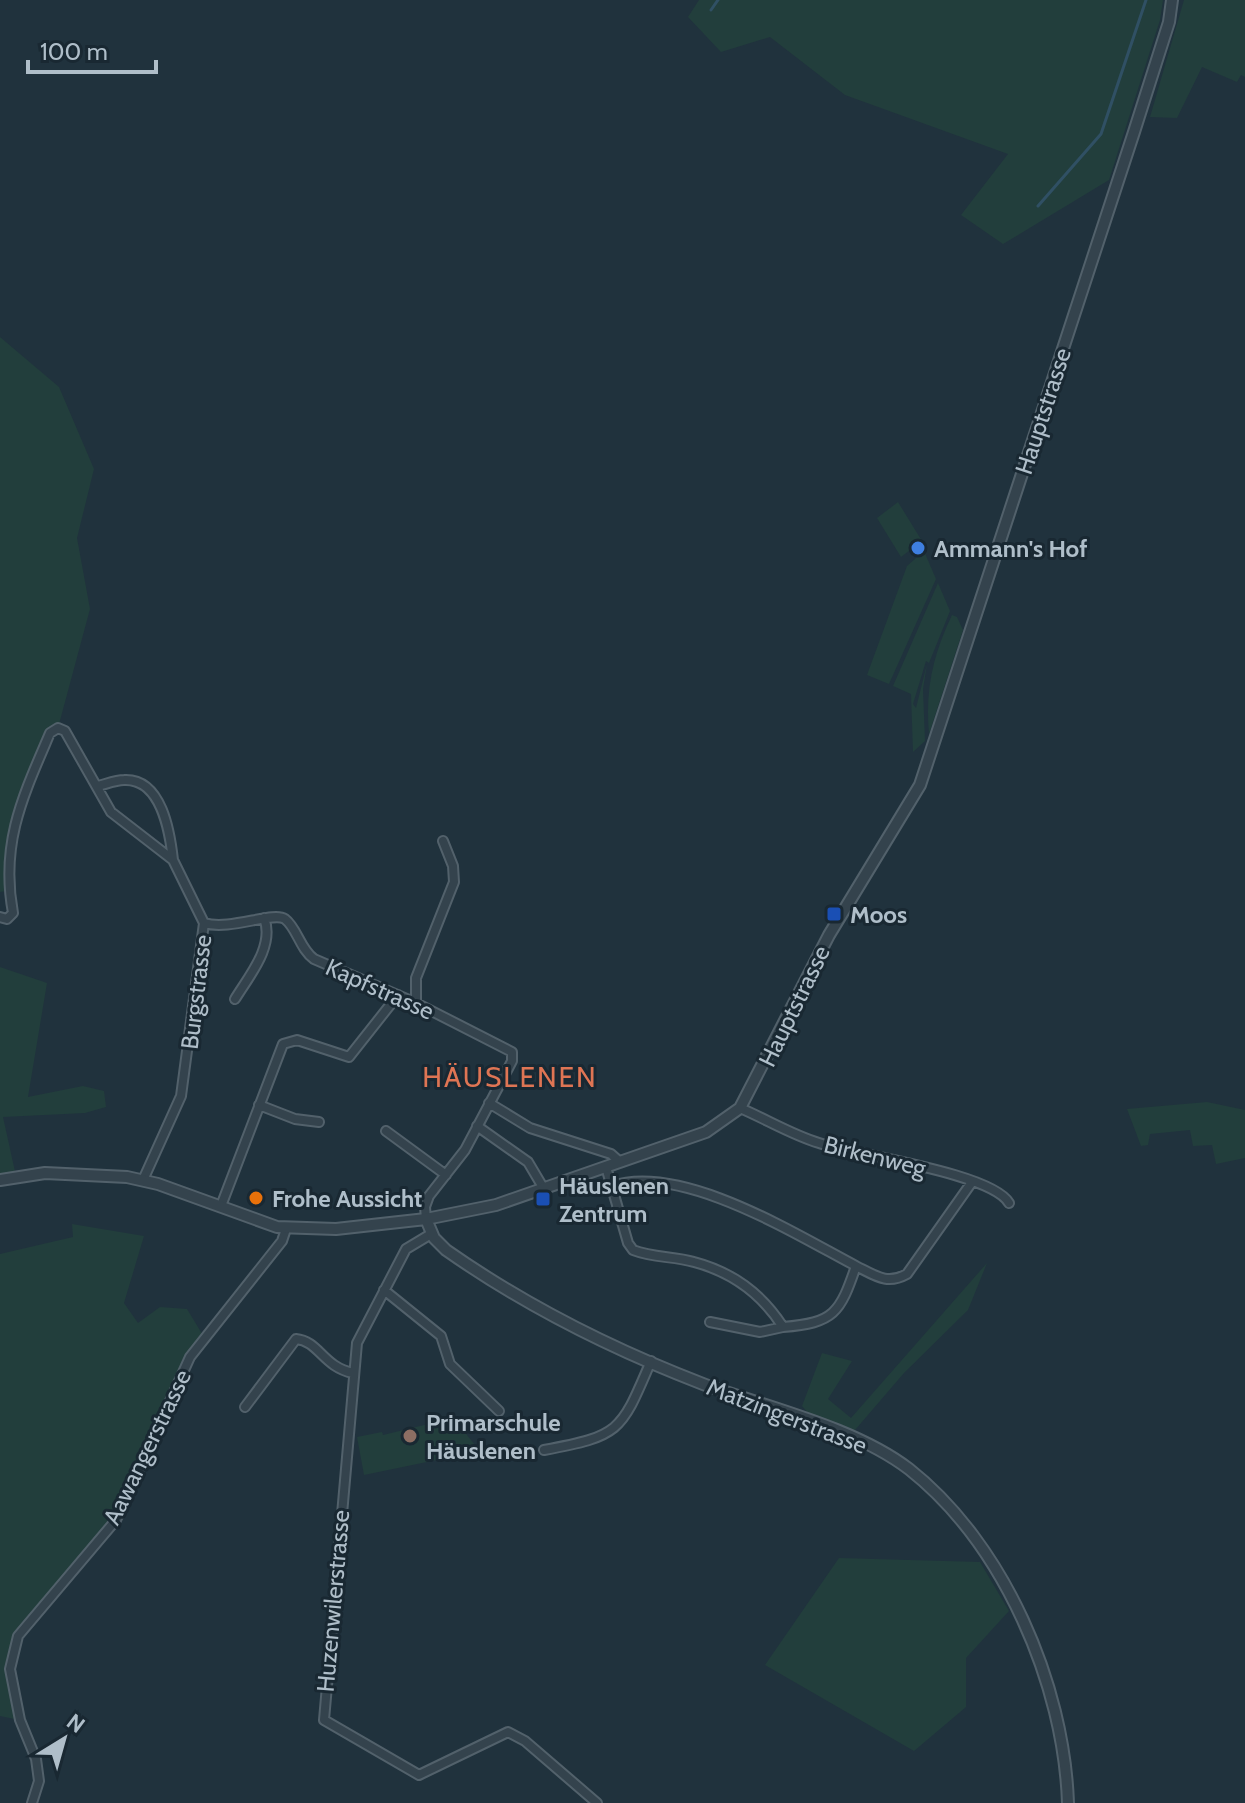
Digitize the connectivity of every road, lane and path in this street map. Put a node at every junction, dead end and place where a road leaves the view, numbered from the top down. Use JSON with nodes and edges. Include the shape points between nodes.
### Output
{"nodes":[{"id":1,"x":1172,"y":0,"type":"edge"},
{"id":2,"x":98,"y":786,"type":"junction"},
{"id":3,"x":443,"y":841,"type":"dead end"},
{"id":4,"x":173,"y":860,"type":"junction"},
{"id":5,"x":0,"y":917,"type":"edge"},
{"id":6,"x":264,"y":918,"type":"junction"},
{"id":7,"x":204,"y":923,"type":"junction"},
{"id":8,"x":398,"y":995,"type":"junction"},
{"id":9,"x":235,"y":999,"type":"dead end"},
{"id":10,"x":416,"y":1003,"type":"junction"},
{"id":11,"x":489,"y":1103,"type":"junction"},
{"id":12,"x":259,"y":1105,"type":"junction"},
{"id":13,"x":740,"y":1108,"type":"junction"},
{"id":14,"x":319,"y":1122,"type":"dead end"},
{"id":15,"x":477,"y":1126,"type":"junction"},
{"id":16,"x":386,"y":1131,"type":"dead end"},
{"id":17,"x":620,"y":1162,"type":"junction"},
{"id":18,"x":606,"y":1167,"type":"junction"},
{"id":19,"x":446,"y":1175,"type":"junction"},
{"id":20,"x":0,"y":1180,"type":"edge"},
{"id":21,"x":143,"y":1180,"type":"junction"},
{"id":22,"x":972,"y":1182,"type":"junction"},
{"id":23,"x":612,"y":1186,"type":"junction"},
{"id":24,"x":544,"y":1189,"type":"junction"},
{"id":25,"x":1009,"y":1203,"type":"dead end"},
{"id":26,"x":221,"y":1206,"type":"junction"},
{"id":27,"x":426,"y":1219,"type":"junction"},
{"id":28,"x":286,"y":1229,"type":"junction"},
{"id":29,"x":431,"y":1234,"type":"junction"},
{"id":30,"x":856,"y":1266,"type":"junction"},
{"id":31,"x":384,"y":1290,"type":"junction"},
{"id":32,"x":710,"y":1322,"type":"dead end"},
{"id":33,"x":783,"y":1327,"type":"junction"},
{"id":34,"x":651,"y":1361,"type":"junction"},
{"id":35,"x":353,"y":1373,"type":"junction"},
{"id":36,"x":245,"y":1407,"type":"dead end"},
{"id":37,"x":499,"y":1411,"type":"dead end"},
{"id":38,"x":544,"y":1450,"type":"dead end"},
{"id":39,"x":32,"y":1803,"type":"edge"},
{"id":40,"x":597,"y":1803,"type":"edge"},
{"id":41,"x":1068,"y":1803,"type":"edge"}],
"edges":[{"from":1,"to":13,"type":"street","name":"Hauptstrasse","via":[[1134,132],[920,785],[837,920]]},
{"from":2,"to":4,"type":"street","name":"Burgstrasse","via":[[111,812]]},
{"from":2,"to":4,"type":"street","via":[[126,779],[146,789],[167,817]]},
{"from":2,"to":5,"type":"street","name":"Burgstrasse","via":[[65,731],[50,733],[7,843],[5,867],[13,913]]},
{"from":3,"to":10,"type":"street","via":[[454,882],[416,978]]},
{"from":4,"to":7,"type":"street","name":"Burgstrasse"},
{"from":6,"to":7,"type":"street","via":[[230,927]]},
{"from":6,"to":8,"type":"street","name":"Kapfstrasse","via":[[287,920],[302,950],[314,959]]},
{"from":6,"to":9,"type":"street","via":[[265,947]]},
{"from":7,"to":21,"type":"street","name":"Burgstrasse","via":[[181,1096]]},
{"from":8,"to":10,"type":"street","name":"Kapfstrasse"},
{"from":8,"to":12,"type":"street","via":[[349,1057],[286,1041]]},
{"from":10,"to":11,"type":"street","name":"Kapfstrasse","via":[[512,1052]]},
{"from":11,"to":15,"type":"street"},
{"from":11,"to":17,"type":"street","via":[[530,1128],[611,1154]]},
{"from":12,"to":14,"type":"street"},
{"from":12,"to":26,"type":"street"},
{"from":13,"to":17,"type":"street","name":"Hauptstrasse","via":[[706,1132]]},
{"from":13,"to":22,"type":"street","name":"Birkenweg","via":[[817,1143]]},
{"from":15,"to":19,"type":"street"},
{"from":15,"to":24,"type":"street","via":[[528,1162]]},
{"from":16,"to":19,"type":"street"},
{"from":17,"to":18,"type":"street","name":"Hauptstrasse"},
{"from":18,"to":23,"type":"street"},
{"from":18,"to":24,"type":"street","name":"Hauptstrasse"},
{"from":19,"to":27,"type":"street","via":[[426,1202]]},
{"from":20,"to":21,"type":"street","name":"Hauptstrasse","via":[[73,1172]]},
{"from":21,"to":26,"type":"street","name":"Hauptstrasse"},
{"from":22,"to":25,"type":"street","name":"Birkenweg","via":[[996,1189]]},
{"from":22,"to":30,"type":"street","via":[[907,1274],[885,1281]]},
{"from":23,"to":30,"type":"street","via":[[642,1180],[728,1201]]},
{"from":23,"to":33,"type":"street","via":[[633,1250],[694,1262],[729,1277],[761,1296]]},
{"from":24,"to":27,"type":"street","name":"Hauptstrasse"},
{"from":26,"to":28,"type":"street","name":"Hauptstrasse"},
{"from":27,"to":28,"type":"street","name":"Hauptstrasse"},
{"from":27,"to":29,"type":"street"},
{"from":28,"to":39,"type":"street","name":"Aawangerstrasse","via":[[179,1376],[116,1520],[18,1636],[10,1669],[20,1720],[36,1759],[39,1781]]},
{"from":29,"to":31,"type":"street","name":"Huzenwilerstrasse","via":[[409,1245]]},
{"from":29,"to":34,"type":"street","name":"Matzingerstrasse","via":[[476,1269],[591,1334]]},
{"from":30,"to":33,"type":"street","via":[[839,1309],[827,1320]]},
{"from":31,"to":35,"type":"street","name":"Huzenwilerstrasse","via":[[359,1336]]},
{"from":31,"to":37,"type":"street","via":[[441,1336],[450,1364]]},
{"from":32,"to":33,"type":"street","via":[[760,1332]]},
{"from":34,"to":38,"type":"street","via":[[616,1428],[604,1437]]},
{"from":34,"to":41,"type":"street","name":"Matzingerstrasse","via":[[865,1442],[908,1468],[947,1504],[982,1547],[1008,1593],[1045,1678],[1064,1739]]},
{"from":35,"to":36,"type":"street","via":[[335,1369],[311,1344],[296,1339]]},
{"from":35,"to":40,"type":"street","name":"Huzenwilerstrasse","via":[[324,1720],[419,1775],[508,1732]]}]}
